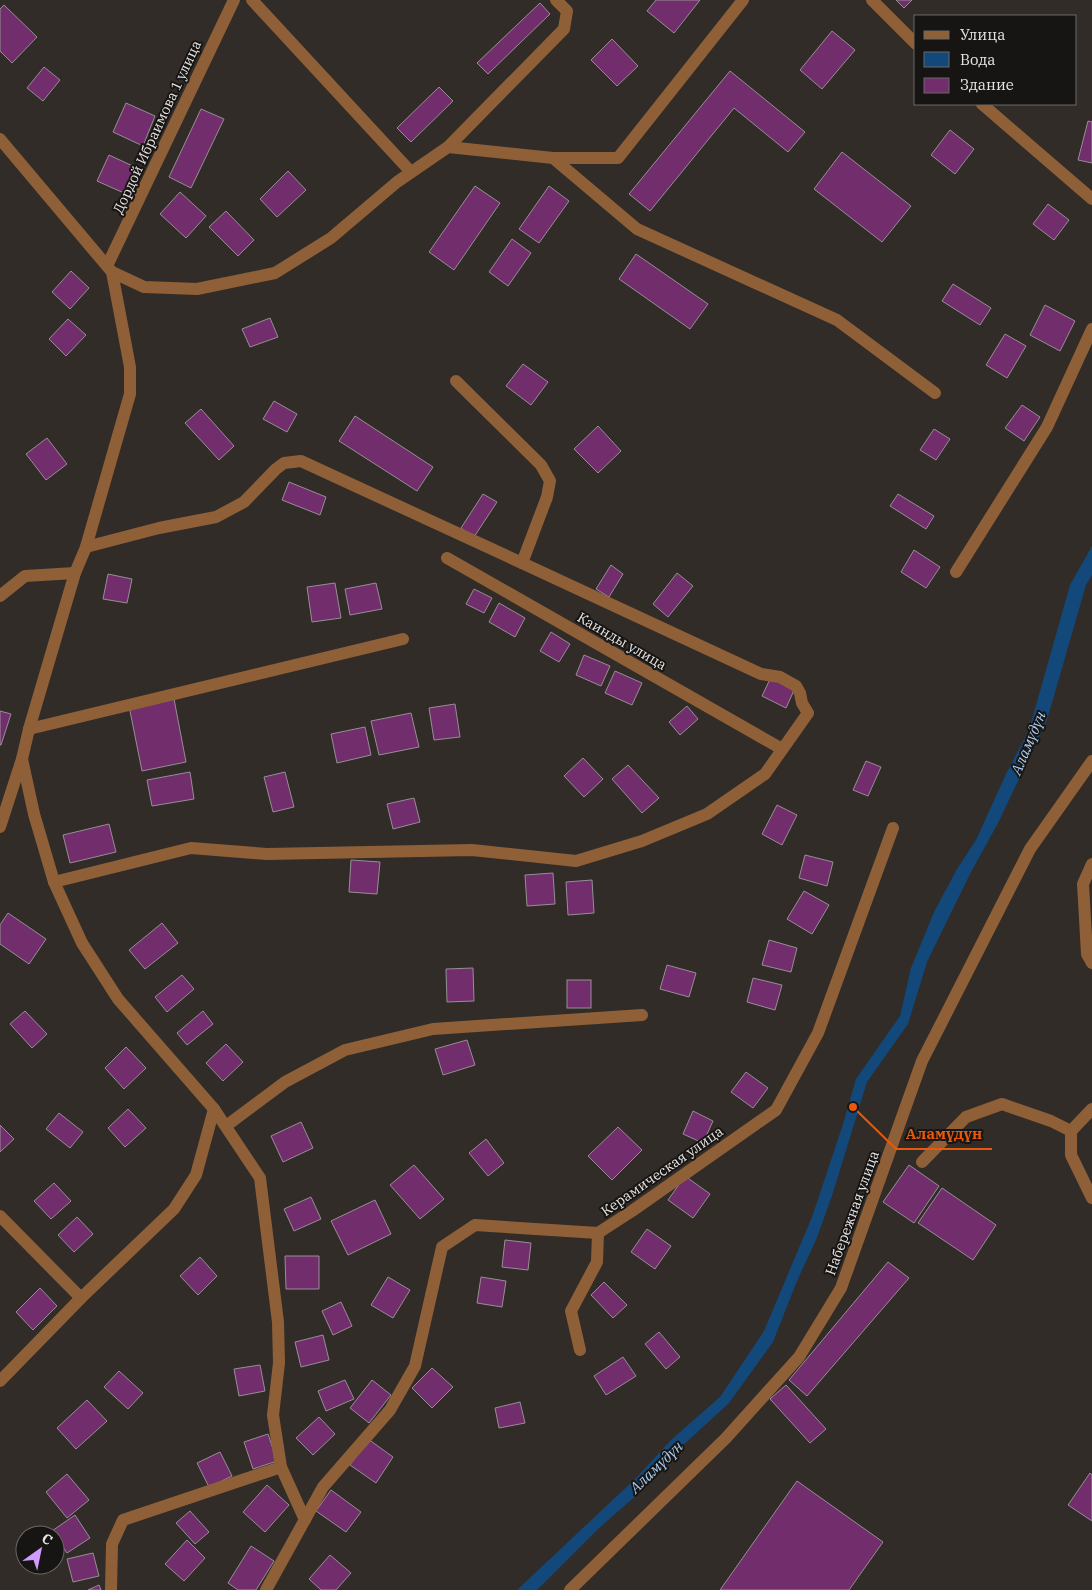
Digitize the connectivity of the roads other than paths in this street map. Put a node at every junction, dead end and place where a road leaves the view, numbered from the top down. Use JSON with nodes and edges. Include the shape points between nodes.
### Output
{"nodes":[{"id":1,"x":234,"y":0,"type":"edge"},
{"id":2,"x":252,"y":0,"type":"edge"},
{"id":3,"x":556,"y":0,"type":"edge"},
{"id":4,"x":743,"y":0,"type":"edge"},
{"id":5,"x":872,"y":0,"type":"edge"},
{"id":6,"x":914,"y":42,"type":"edge"},
{"id":7,"x":983,"y":105,"type":"edge"},
{"id":8,"x":1,"y":144,"type":"edge"},
{"id":9,"x":448,"y":146,"type":"junction"},
{"id":10,"x":553,"y":158,"type":"junction"},
{"id":11,"x":411,"y":172,"type":"junction"},
{"id":12,"x":1092,"y":200,"type":"edge"},
{"id":13,"x":110,"y":269,"type":"junction"},
{"id":14,"x":1092,"y":329,"type":"edge"},
{"id":15,"x":456,"y":381,"type":"dead end"},
{"id":16,"x":935,"y":393,"type":"dead end"},
{"id":17,"x":86,"y":547,"type":"junction"},
{"id":18,"x":447,"y":558,"type":"dead end"},
{"id":19,"x":522,"y":562,"type":"junction"},
{"id":20,"x":956,"y":572,"type":"dead end"},
{"id":21,"x":75,"y":573,"type":"junction"},
{"id":22,"x":0,"y":596,"type":"edge"},
{"id":23,"x":403,"y":639,"type":"dead end"},
{"id":24,"x":28,"y":729,"type":"junction"},
{"id":25,"x":782,"y":749,"type":"junction"},
{"id":26,"x":22,"y":759,"type":"junction"},
{"id":27,"x":1092,"y":761,"type":"edge"},
{"id":28,"x":0,"y":827,"type":"edge"},
{"id":29,"x":893,"y":828,"type":"dead end"},
{"id":30,"x":1092,"y":864,"type":"edge"},
{"id":31,"x":54,"y":882,"type":"junction"},
{"id":32,"x":1092,"y":963,"type":"edge"},
{"id":33,"x":642,"y":1015,"type":"dead end"},
{"id":34,"x":214,"y":1109,"type":"junction"},
{"id":35,"x":1092,"y":1109,"type":"edge"},
{"id":36,"x":226,"y":1126,"type":"junction"},
{"id":37,"x":1071,"y":1131,"type":"junction"},
{"id":38,"x":922,"y":1162,"type":"dead end"},
{"id":39,"x":1092,"y":1198,"type":"edge"},
{"id":40,"x":0,"y":1216,"type":"edge"},
{"id":41,"x":598,"y":1233,"type":"junction"},
{"id":42,"x":82,"y":1298,"type":"junction"},
{"id":43,"x":580,"y":1350,"type":"dead end"},
{"id":44,"x":0,"y":1381,"type":"edge"},
{"id":45,"x":280,"y":1467,"type":"junction"},
{"id":46,"x":305,"y":1520,"type":"junction"},
{"id":47,"x":111,"y":1590,"type":"edge"},
{"id":48,"x":266,"y":1590,"type":"edge"},
{"id":49,"x":570,"y":1590,"type":"edge"}],
"edges":[{"from":1,"to":13,"type":"street","name":"Дордой Ибраимова 1 улица"},
{"from":2,"to":11,"type":"street"},
{"from":3,"to":9,"type":"street","via":[[567,11],[564,29]]},
{"from":4,"to":10,"type":"street","via":[[618,158]]},
{"from":5,"to":6,"type":"street"},
{"from":7,"to":12,"type":"street"},
{"from":8,"to":13,"type":"street"},
{"from":9,"to":10,"type":"street"},
{"from":9,"to":11,"type":"street"},
{"from":10,"to":16,"type":"street","via":[[637,229],[837,320]]},
{"from":11,"to":13,"type":"street","via":[[331,238],[275,273],[197,289],[144,288]]},
{"from":13,"to":17,"type":"street","via":[[130,367],[130,394]]},
{"from":14,"to":20,"type":"street","via":[[1047,427]]},
{"from":15,"to":19,"type":"street","via":[[541,465],[550,482]]},
{"from":17,"to":19,"type":"street","via":[[216,516],[244,502],[284,463],[301,461]]},
{"from":17,"to":21,"type":"street"},
{"from":18,"to":25,"type":"street","name":"Каинды улица"},
{"from":19,"to":25,"type":"street","via":[[761,674],[780,677],[796,686],[808,713]]},
{"from":21,"to":22,"type":"street","via":[[25,576]]},
{"from":21,"to":24,"type":"street"},
{"from":23,"to":24,"type":"street"},
{"from":24,"to":26,"type":"street"},
{"from":25,"to":31,"type":"street","via":[[765,774],[707,814],[642,841],[576,861],[472,850],[267,854],[192,848]]},
{"from":26,"to":28,"type":"street"},
{"from":26,"to":31,"type":"street"},
{"from":27,"to":49,"type":"street","name":"Набережная улица","via":[[1030,850],[922,1061],[841,1288],[799,1357],[726,1438]]},
{"from":29,"to":41,"type":"street","name":"Керамическая улица","via":[[818,1033],[776,1110]]},
{"from":30,"to":32,"type":"street","via":[[1083,884],[1087,954]]},
{"from":31,"to":34,"type":"street","via":[[82,943],[118,999]]},
{"from":33,"to":36,"type":"street","via":[[433,1029],[345,1050],[285,1082]]},
{"from":34,"to":36,"type":"street"},
{"from":34,"to":42,"type":"street","via":[[196,1175],[174,1209]]},
{"from":35,"to":37,"type":"street"},
{"from":36,"to":45,"type":"street","via":[[260,1178],[278,1322],[273,1415]]},
{"from":37,"to":38,"type":"street","via":[[1002,1104],[966,1116]]},
{"from":37,"to":39,"type":"street","via":[[1071,1156]]},
{"from":40,"to":42,"type":"street"},
{"from":41,"to":43,"type":"street","via":[[597,1262],[571,1311]]},
{"from":41,"to":46,"type":"street","name":"Керамическая улица","via":[[475,1225],[442,1247],[415,1366],[390,1410],[323,1487]]},
{"from":42,"to":44,"type":"street"},
{"from":45,"to":46,"type":"street"},
{"from":45,"to":47,"type":"street","via":[[123,1520],[112,1544]]},
{"from":46,"to":48,"type":"street","name":"Керамическая улица"}]}
